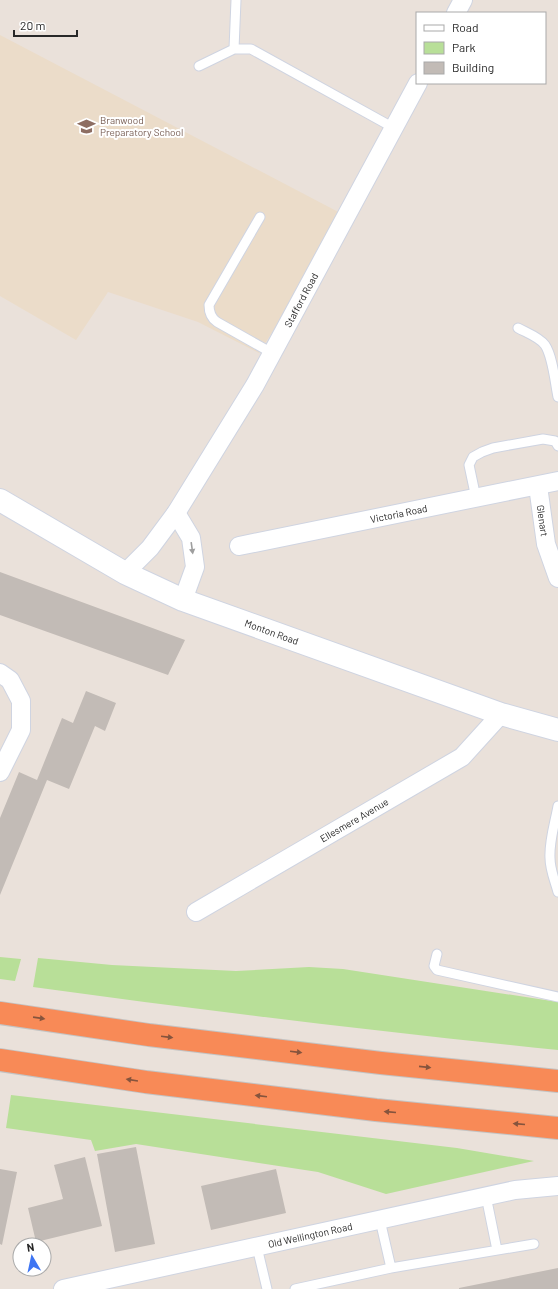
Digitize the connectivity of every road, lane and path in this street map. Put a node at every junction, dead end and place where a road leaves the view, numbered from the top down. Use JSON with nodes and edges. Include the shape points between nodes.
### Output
{"nodes":[{"id":1,"x":236,"y":0,"type":"edge"},
{"id":2,"x":463,"y":0,"type":"edge"},
{"id":3,"x":457,"y":12,"type":"edge"},
{"id":4,"x":234,"y":49,"type":"junction"},
{"id":5,"x":199,"y":66,"type":"dead end"},
{"id":6,"x":417,"y":84,"type":"edge"},
{"id":7,"x":394,"y":128,"type":"junction"},
{"id":8,"x":260,"y":217,"type":"dead end"},
{"id":9,"x":518,"y":328,"type":"dead end"},
{"id":10,"x":272,"y":353,"type":"junction"},
{"id":11,"x":558,"y":397,"type":"edge"},
{"id":12,"x":558,"y":446,"type":"edge"},
{"id":13,"x":558,"y":482,"type":"edge"},
{"id":14,"x":538,"y":486,"type":"junction"},
{"id":15,"x":476,"y":498,"type":"junction"},
{"id":16,"x":0,"y":500,"type":"edge"},
{"id":17,"x":176,"y":513,"type":"junction"},
{"id":18,"x":239,"y":546,"type":"dead end"},
{"id":19,"x":125,"y":573,"type":"junction"},
{"id":20,"x":558,"y":578,"type":"edge"},
{"id":21,"x":183,"y":600,"type":"junction"},
{"id":22,"x":0,"y":673,"type":"edge"},
{"id":23,"x":501,"y":714,"type":"junction"},
{"id":24,"x":558,"y":730,"type":"edge"},
{"id":25,"x":0,"y":772,"type":"edge"},
{"id":26,"x":558,"y":806,"type":"edge"},
{"id":27,"x":558,"y":892,"type":"edge"},
{"id":28,"x":196,"y":912,"type":"dead end"},
{"id":29,"x":437,"y":954,"type":"dead end"},
{"id":30,"x":558,"y":997,"type":"edge"},
{"id":31,"x":0,"y":1013,"type":"edge"},
{"id":32,"x":0,"y":1060,"type":"edge"},
{"id":33,"x":558,"y":1081,"type":"edge"},
{"id":34,"x":558,"y":1128,"type":"edge"},
{"id":35,"x":558,"y":1186,"type":"edge"},
{"id":36,"x":486,"y":1196,"type":"junction"},
{"id":37,"x":380,"y":1220,"type":"junction"},
{"id":38,"x":534,"y":1244,"type":"dead end"},
{"id":39,"x":257,"y":1247,"type":"junction"},
{"id":40,"x":497,"y":1250,"type":"junction"},
{"id":41,"x":391,"y":1268,"type":"junction"},
{"id":42,"x":63,"y":1289,"type":"edge"},
{"id":43,"x":267,"y":1289,"type":"edge"},
{"id":44,"x":295,"y":1289,"type":"edge"}],
"edges":[{"from":1,"to":4,"type":"lane"},
{"from":2,"to":3,"type":"street"},
{"from":4,"to":5,"type":"lane"},
{"from":4,"to":7,"type":"lane","via":[[251,49]]},
{"from":6,"to":7,"type":"street","name":"Stafford Road"},
{"from":7,"to":10,"type":"street","name":"Stafford Road"},
{"from":8,"to":10,"type":"lane","via":[[209,305],[209,312],[218,322]]},
{"from":9,"to":11,"type":"lane","via":[[545,345]]},
{"from":10,"to":17,"type":"street","name":"Stafford Road"},
{"from":12,"to":15,"type":"lane","via":[[555,441],[543,439],[493,448],[473,457],[469,465]]},
{"from":13,"to":14,"type":"street","name":"Victoria Road"},
{"from":14,"to":15,"type":"street","name":"Victoria Road"},
{"from":14,"to":20,"type":"street","name":"Glenart","via":[[546,544]]},
{"from":15,"to":18,"type":"street","name":"Victoria Road"},
{"from":16,"to":19,"type":"main road","name":"Monton Road"},
{"from":17,"to":19,"type":"street","name":"Stafford Road","via":[[150,548]]},
{"from":17,"to":21,"type":"street","one_way":true,"via":[[190,538],[195,567]]},
{"from":19,"to":21,"type":"main road","name":"Monton Road"},
{"from":21,"to":23,"type":"main road","name":"Monton Road"},
{"from":22,"to":25,"type":"street","via":[[10,680],[21,701],[21,730]]},
{"from":23,"to":24,"type":"main road","name":"Monton Road"},
{"from":23,"to":28,"type":"street","name":"Ellesmere Avenue","via":[[462,756]]},
{"from":26,"to":27,"type":"lane","via":[[550,858]]},
{"from":29,"to":30,"type":"lane","via":[[434,966],[437,970]]},
{"from":31,"to":33,"type":"highway","one_way":true,"via":[[149,1035]]},
{"from":34,"to":32,"type":"highway","one_way":true,"via":[[369,1110],[146,1082]]},
{"from":35,"to":36,"type":"street","name":"Old Wellington Road"},
{"from":36,"to":37,"type":"street","name":"Old Wellington Road"},
{"from":36,"to":40,"type":"lane"},
{"from":37,"to":39,"type":"street","name":"Old Wellington Road"},
{"from":37,"to":41,"type":"lane"},
{"from":38,"to":40,"type":"lane"},
{"from":39,"to":42,"type":"street","name":"Old Wellington Road"},
{"from":39,"to":43,"type":"lane"},
{"from":40,"to":41,"type":"lane"},
{"from":41,"to":44,"type":"lane"}]}
